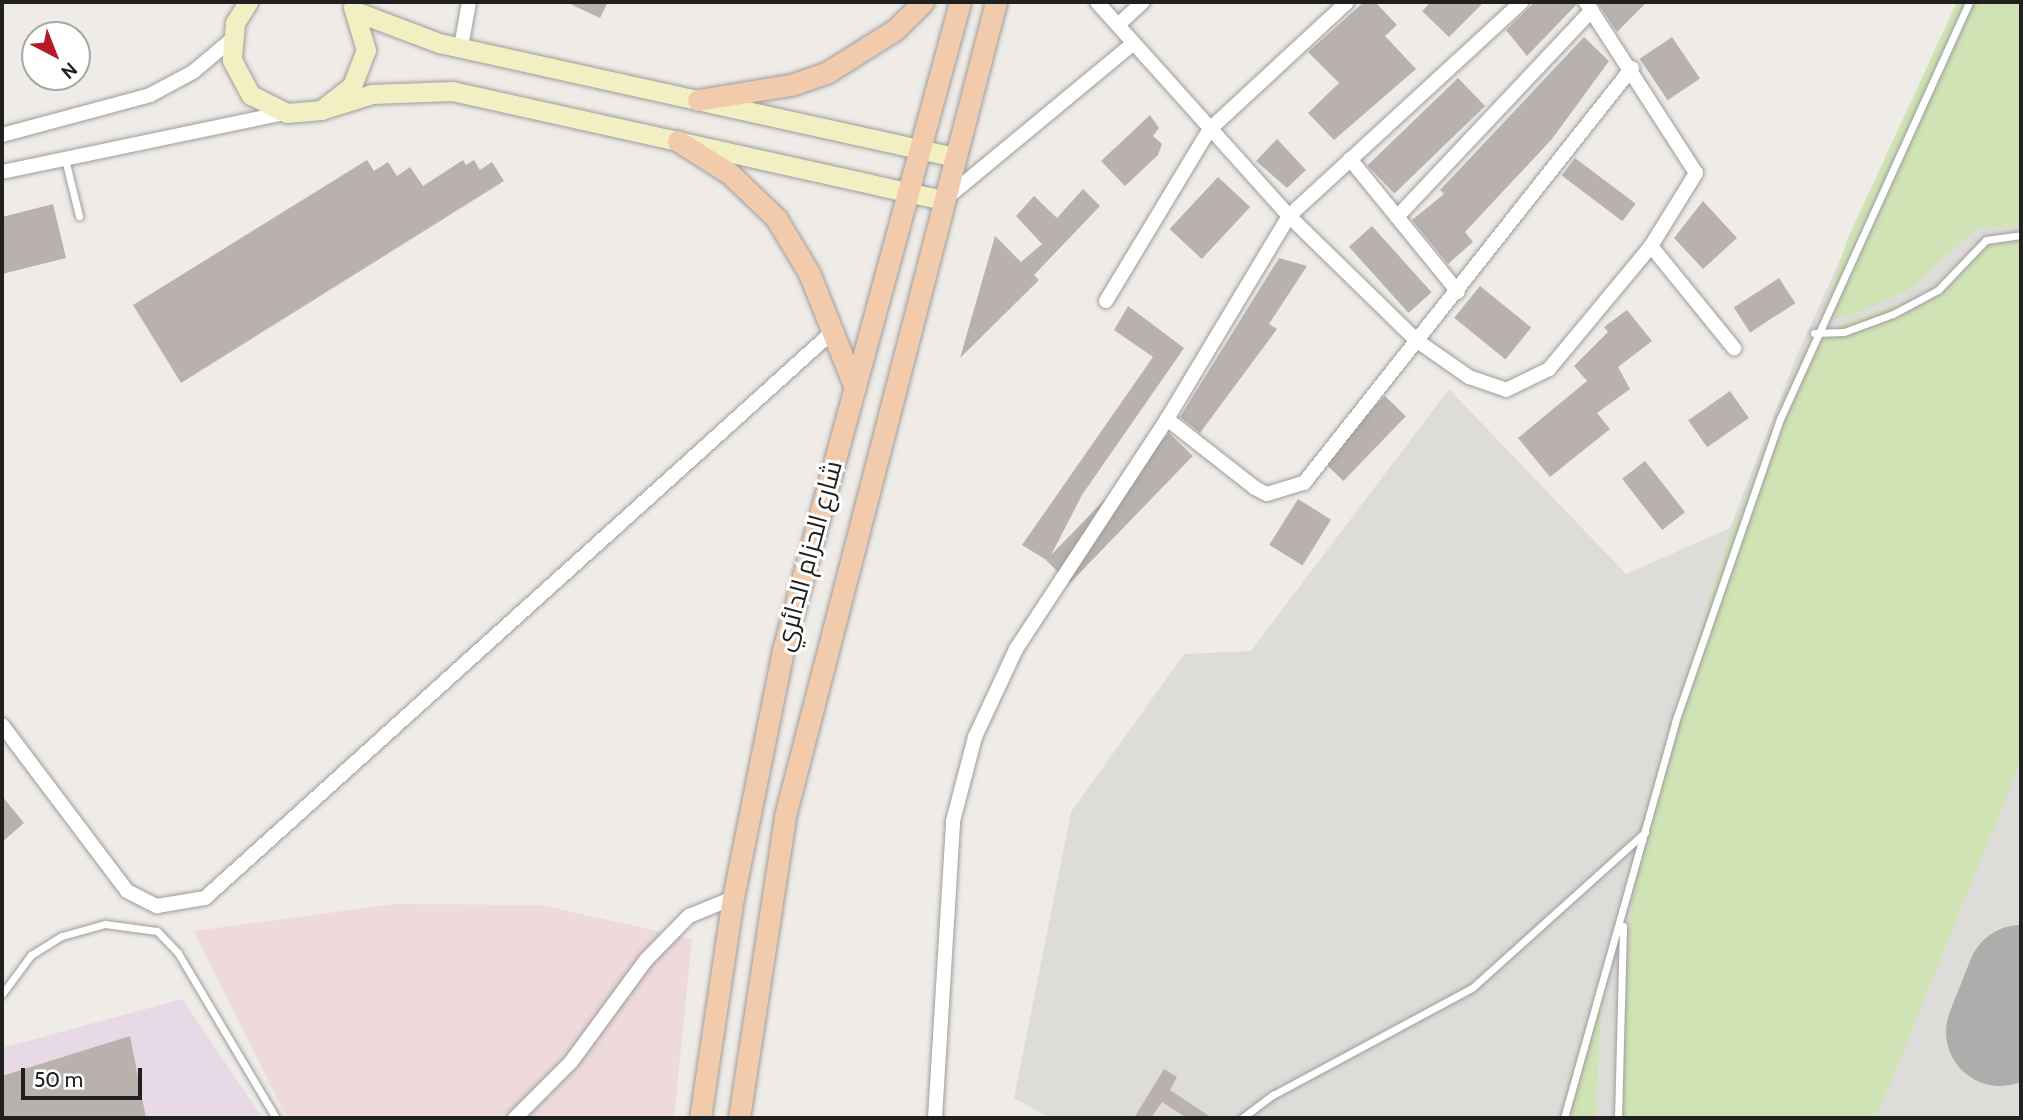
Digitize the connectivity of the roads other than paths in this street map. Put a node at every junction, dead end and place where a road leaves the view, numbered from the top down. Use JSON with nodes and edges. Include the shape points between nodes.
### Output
{"nodes":[{"id":1,"x":239,"y":2,"type":"edge"},
{"id":2,"x":248,"y":2,"type":"edge"},
{"id":3,"x":469,"y":2,"type":"edge"},
{"id":4,"x":923,"y":2,"type":"edge"},
{"id":5,"x":960,"y":2,"type":"edge"},
{"id":6,"x":996,"y":2,"type":"edge"},
{"id":7,"x":1097,"y":2,"type":"edge"},
{"id":8,"x":1143,"y":2,"type":"edge"},
{"id":9,"x":1347,"y":2,"type":"edge"},
{"id":10,"x":1522,"y":2,"type":"edge"},
{"id":11,"x":1969,"y":2,"type":"edge"},
{"id":12,"x":1589,"y":6,"type":"edge"},
{"id":13,"x":353,"y":7,"type":"edge"},
{"id":14,"x":1118,"y":25,"type":"junction"},
{"id":15,"x":233,"y":32,"type":"junction"},
{"id":16,"x":1134,"y":43,"type":"junction"},
{"id":17,"x":461,"y":47,"type":"junction"},
{"id":18,"x":1632,"y":68,"type":"junction"},
{"id":19,"x":698,"y":100,"type":"junction"},
{"id":20,"x":321,"y":110,"type":"junction"},
{"id":21,"x":287,"y":113,"type":"junction"},
{"id":22,"x":1209,"y":130,"type":"junction"},
{"id":23,"x":2,"y":135,"type":"edge"},
{"id":24,"x":678,"y":141,"type":"junction"},
{"id":25,"x":920,"y":149,"type":"junction"},
{"id":26,"x":955,"y":157,"type":"junction"},
{"id":27,"x":65,"y":159,"type":"junction"},
{"id":28,"x":1350,"y":159,"type":"junction"},
{"id":29,"x":2,"y":172,"type":"edge"},
{"id":30,"x":908,"y":193,"type":"junction"},
{"id":31,"x":943,"y":200,"type":"junction"},
{"id":32,"x":79,"y":216,"type":"dead end"},
{"id":33,"x":1289,"y":216,"type":"junction"},
{"id":34,"x":1397,"y":217,"type":"junction"},
{"id":35,"x":2021,"y":236,"type":"edge"},
{"id":36,"x":1651,"y":246,"type":"junction"},
{"id":37,"x":1458,"y":292,"type":"junction"},
{"id":38,"x":1106,"y":301,"type":"dead end"},
{"id":39,"x":1814,"y":333,"type":"junction"},
{"id":40,"x":830,"y":334,"type":"junction"},
{"id":41,"x":1416,"y":340,"type":"junction"},
{"id":42,"x":1734,"y":348,"type":"dead end"},
{"id":43,"x":855,"y":388,"type":"junction"},
{"id":44,"x":1167,"y":419,"type":"junction"},
{"id":45,"x":2,"y":726,"type":"edge"},
{"id":46,"x":1645,"y":832,"type":"junction"},
{"id":47,"x":733,"y":898,"type":"junction"},
{"id":48,"x":1623,"y":915,"type":"junction"},
{"id":49,"x":2,"y":994,"type":"edge"},
{"id":50,"x":740,"y":1117,"type":"edge"},
{"id":51,"x":276,"y":1118,"type":"edge"},
{"id":52,"x":515,"y":1118,"type":"edge"},
{"id":53,"x":700,"y":1118,"type":"edge"},
{"id":54,"x":935,"y":1118,"type":"edge"},
{"id":55,"x":1242,"y":1118,"type":"edge"},
{"id":56,"x":1564,"y":1118,"type":"edge"},
{"id":57,"x":1618,"y":1118,"type":"edge"}],
"edges":[{"from":1,"to":15,"type":"street"},
{"from":2,"to":15,"type":"street"},
{"from":3,"to":17,"type":"street"},
{"from":4,"to":19,"type":"main road","via":[[896,29],[828,72],[790,85]]},
{"from":5,"to":25,"type":"main road","name":"شارع الحزام الدائري"},
{"from":6,"to":26,"type":"main road","name":"شارع الحزام الدائري"},
{"from":7,"to":14,"type":"street"},
{"from":8,"to":14,"type":"street"},
{"from":9,"to":22,"type":"street"},
{"from":10,"to":28,"type":"street"},
{"from":11,"to":39,"type":"lane"},
{"from":12,"to":18,"type":"street"},
{"from":12,"to":34,"type":"street"},
{"from":13,"to":17,"type":"street","via":[[418,38]]},
{"from":13,"to":20,"type":"street","via":[[366,50],[362,69],[338,100]]},
{"from":14,"to":16,"type":"street"},
{"from":15,"to":21,"type":"street","via":[[239,79],[268,107]]},
{"from":15,"to":23,"type":"street","via":[[193,72],[150,95]]},
{"from":16,"to":22,"type":"street"},
{"from":16,"to":31,"type":"street"},
{"from":17,"to":19,"type":"street"},
{"from":18,"to":36,"type":"street","via":[[1696,173]]},
{"from":18,"to":37,"type":"street"},
{"from":19,"to":25,"type":"street"},
{"from":20,"to":21,"type":"street"},
{"from":20,"to":24,"type":"street","via":[[372,94],[452,91]]},
{"from":21,"to":27,"type":"street"},
{"from":22,"to":33,"type":"street"},
{"from":22,"to":38,"type":"street"},
{"from":24,"to":30,"type":"street"},
{"from":24,"to":40,"type":"main road","via":[[730,174],[776,218],[809,273]]},
{"from":25,"to":26,"type":"street"},
{"from":25,"to":30,"type":"main road","name":"شارع الحزام الدائري"},
{"from":26,"to":31,"type":"main road","name":"شارع الحزام الدائري"},
{"from":27,"to":29,"type":"street"},
{"from":27,"to":32,"type":"lane"},
{"from":28,"to":33,"type":"street"},
{"from":28,"to":34,"type":"street"},
{"from":30,"to":31,"type":"street"},
{"from":30,"to":43,"type":"main road","name":"شارع الحزام الدائري"},
{"from":31,"to":50,"type":"main road","name":"شارع الحزام الدائري","via":[[785,816]]},
{"from":33,"to":41,"type":"street"},
{"from":33,"to":44,"type":"street"},
{"from":34,"to":37,"type":"street"},
{"from":35,"to":39,"type":"lane","via":[[1986,240],[1938,290],[1893,314],[1843,332]]},
{"from":36,"to":41,"type":"street","via":[[1549,369],[1528,385],[1506,390],[1469,377]]},
{"from":36,"to":42,"type":"street"},
{"from":37,"to":41,"type":"street"},
{"from":39,"to":46,"type":"lane","via":[[1679,709]]},
{"from":40,"to":43,"type":"main road"},
{"from":40,"to":45,"type":"street","via":[[205,898],[157,906],[127,891]]},
{"from":41,"to":44,"type":"street","via":[[1313,475],[1284,492],[1255,488]]},
{"from":43,"to":47,"type":"main road","name":"شارع الحزام الدائري","via":[[783,650]]},
{"from":44,"to":54,"type":"street","via":[[1016,649],[975,737],[953,821]]},
{"from":46,"to":48,"type":"lane"},
{"from":46,"to":55,"type":"lane","via":[[1472,988],[1297,1081]]},
{"from":47,"to":52,"type":"street","via":[[690,916],[672,933],[570,1062]]},
{"from":47,"to":53,"type":"main road","name":"شارع الحزام الدائري"},
{"from":48,"to":56,"type":"lane"},
{"from":48,"to":57,"type":"lane"},
{"from":49,"to":51,"type":"lane","via":[[31,954],[62,936],[105,924],[156,931],[178,953]]}]}
